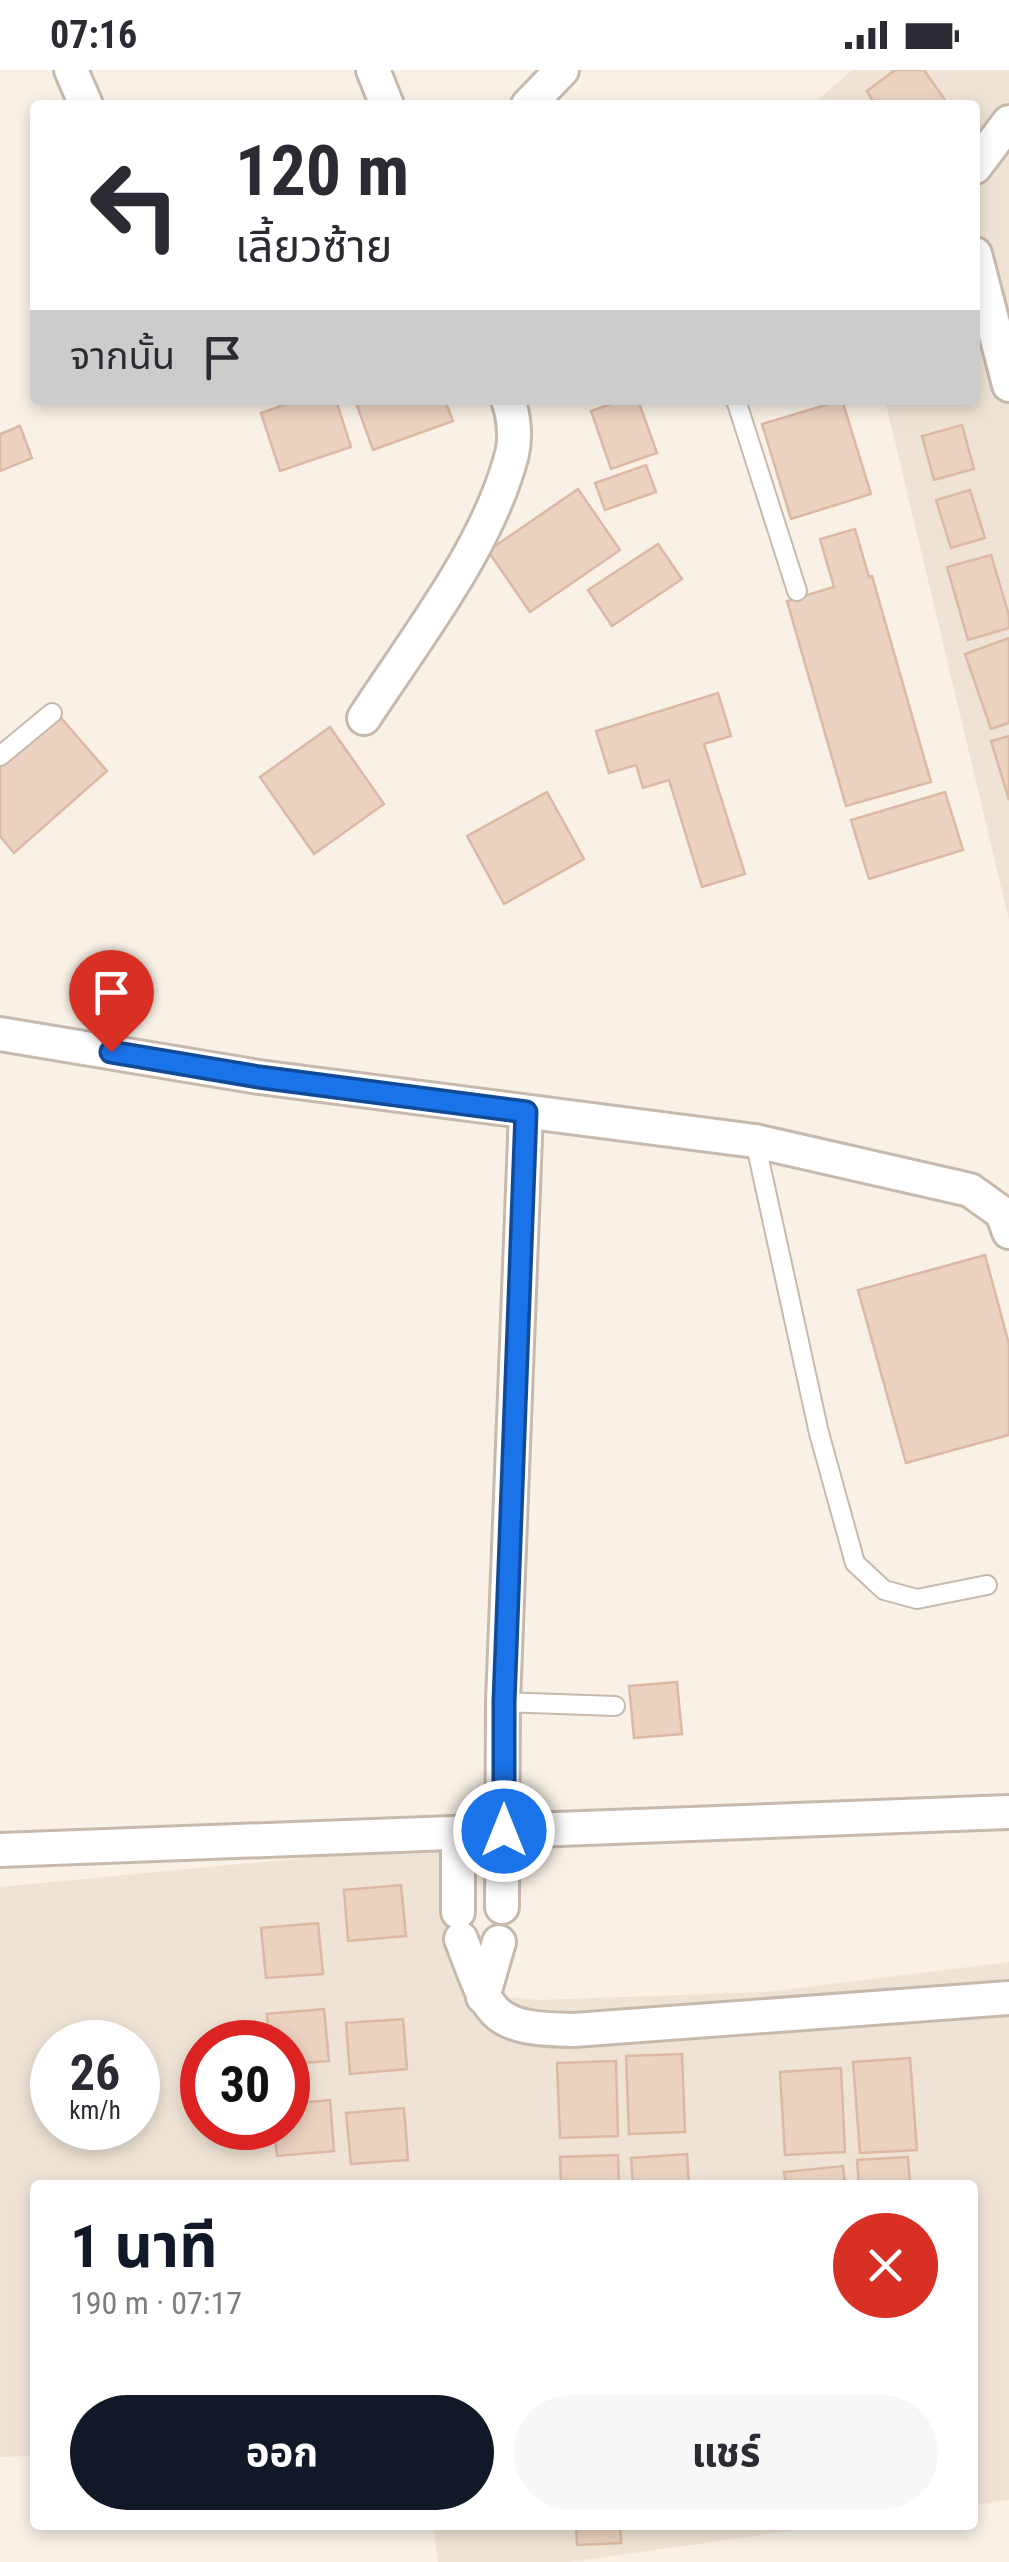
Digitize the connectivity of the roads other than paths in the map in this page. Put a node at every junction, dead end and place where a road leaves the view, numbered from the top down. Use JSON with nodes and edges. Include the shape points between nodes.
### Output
{"nodes":[{"id":1,"x":71,"y":70,"type":"edge"},
{"id":2,"x":373,"y":70,"type":"edge"},
{"id":3,"x":562,"y":70,"type":"edge"},
{"id":4,"x":84,"y":100,"type":"edge"},
{"id":5,"x":385,"y":100,"type":"edge"},
{"id":6,"x":533,"y":100,"type":"edge"},
{"id":7,"x":1009,"y":122,"type":"edge"},
{"id":8,"x":980,"y":160,"type":"edge"},
{"id":9,"x":980,"y":273,"type":"edge"},
{"id":10,"x":1009,"y":385,"type":"edge"},
{"id":11,"x":517,"y":405,"type":"edge"},
{"id":12,"x":738,"y":405,"type":"edge"},
{"id":13,"x":798,"y":591,"type":"dead end"},
{"id":14,"x":52,"y":714,"type":"dead end"},
{"id":15,"x":364,"y":718,"type":"dead end"},
{"id":16,"x":0,"y":756,"type":"edge"},
{"id":17,"x":0,"y":1034,"type":"edge"},
{"id":18,"x":526,"y":1112,"type":"junction"},
{"id":19,"x":755,"y":1141,"type":"junction"},
{"id":20,"x":1009,"y":1232,"type":"edge"},
{"id":21,"x":987,"y":1585,"type":"dead end"},
{"id":22,"x":504,"y":1702,"type":"junction"},
{"id":23,"x":615,"y":1706,"type":"dead end"},
{"id":24,"x":1009,"y":1812,"type":"edge"},
{"id":25,"x":504,"y":1831,"type":"junction"},
{"id":26,"x":458,"y":1834,"type":"junction"},
{"id":27,"x":0,"y":1850,"type":"edge"},
{"id":28,"x":502,"y":1907,"type":"dead end"},
{"id":29,"x":499,"y":1942,"type":"dead end"},
{"id":30,"x":484,"y":1996,"type":"junction"},
{"id":31,"x":1009,"y":1998,"type":"edge"}],
"edges":[{"from":1,"to":4,"type":"street"},
{"from":2,"to":5,"type":"street"},
{"from":3,"to":6,"type":"street"},
{"from":7,"to":8,"type":"street"},
{"from":9,"to":10,"type":"street"},
{"from":11,"to":15,"type":"street","via":[[513,451],[486,523]]},
{"from":12,"to":13,"type":"lane"},
{"from":14,"to":16,"type":"lane"},
{"from":17,"to":18,"type":"street"},
{"from":18,"to":19,"type":"street"},
{"from":18,"to":22,"type":"street"},
{"from":19,"to":20,"type":"street","via":[[970,1190],[1002,1213]]},
{"from":19,"to":21,"type":"lane","via":[[819,1433],[855,1563],[884,1590],[917,1599]]},
{"from":22,"to":23,"type":"lane"},
{"from":22,"to":25,"type":"street"},
{"from":24,"to":25,"type":"street"},
{"from":25,"to":26,"type":"street"},
{"from":25,"to":28,"type":"street"},
{"from":26,"to":27,"type":"street"},
{"from":26,"to":30,"type":"street","via":[[459,1926]]},
{"from":29,"to":30,"type":"street"},
{"from":30,"to":31,"type":"street","via":[[506,2022],[534,2030]]}]}
